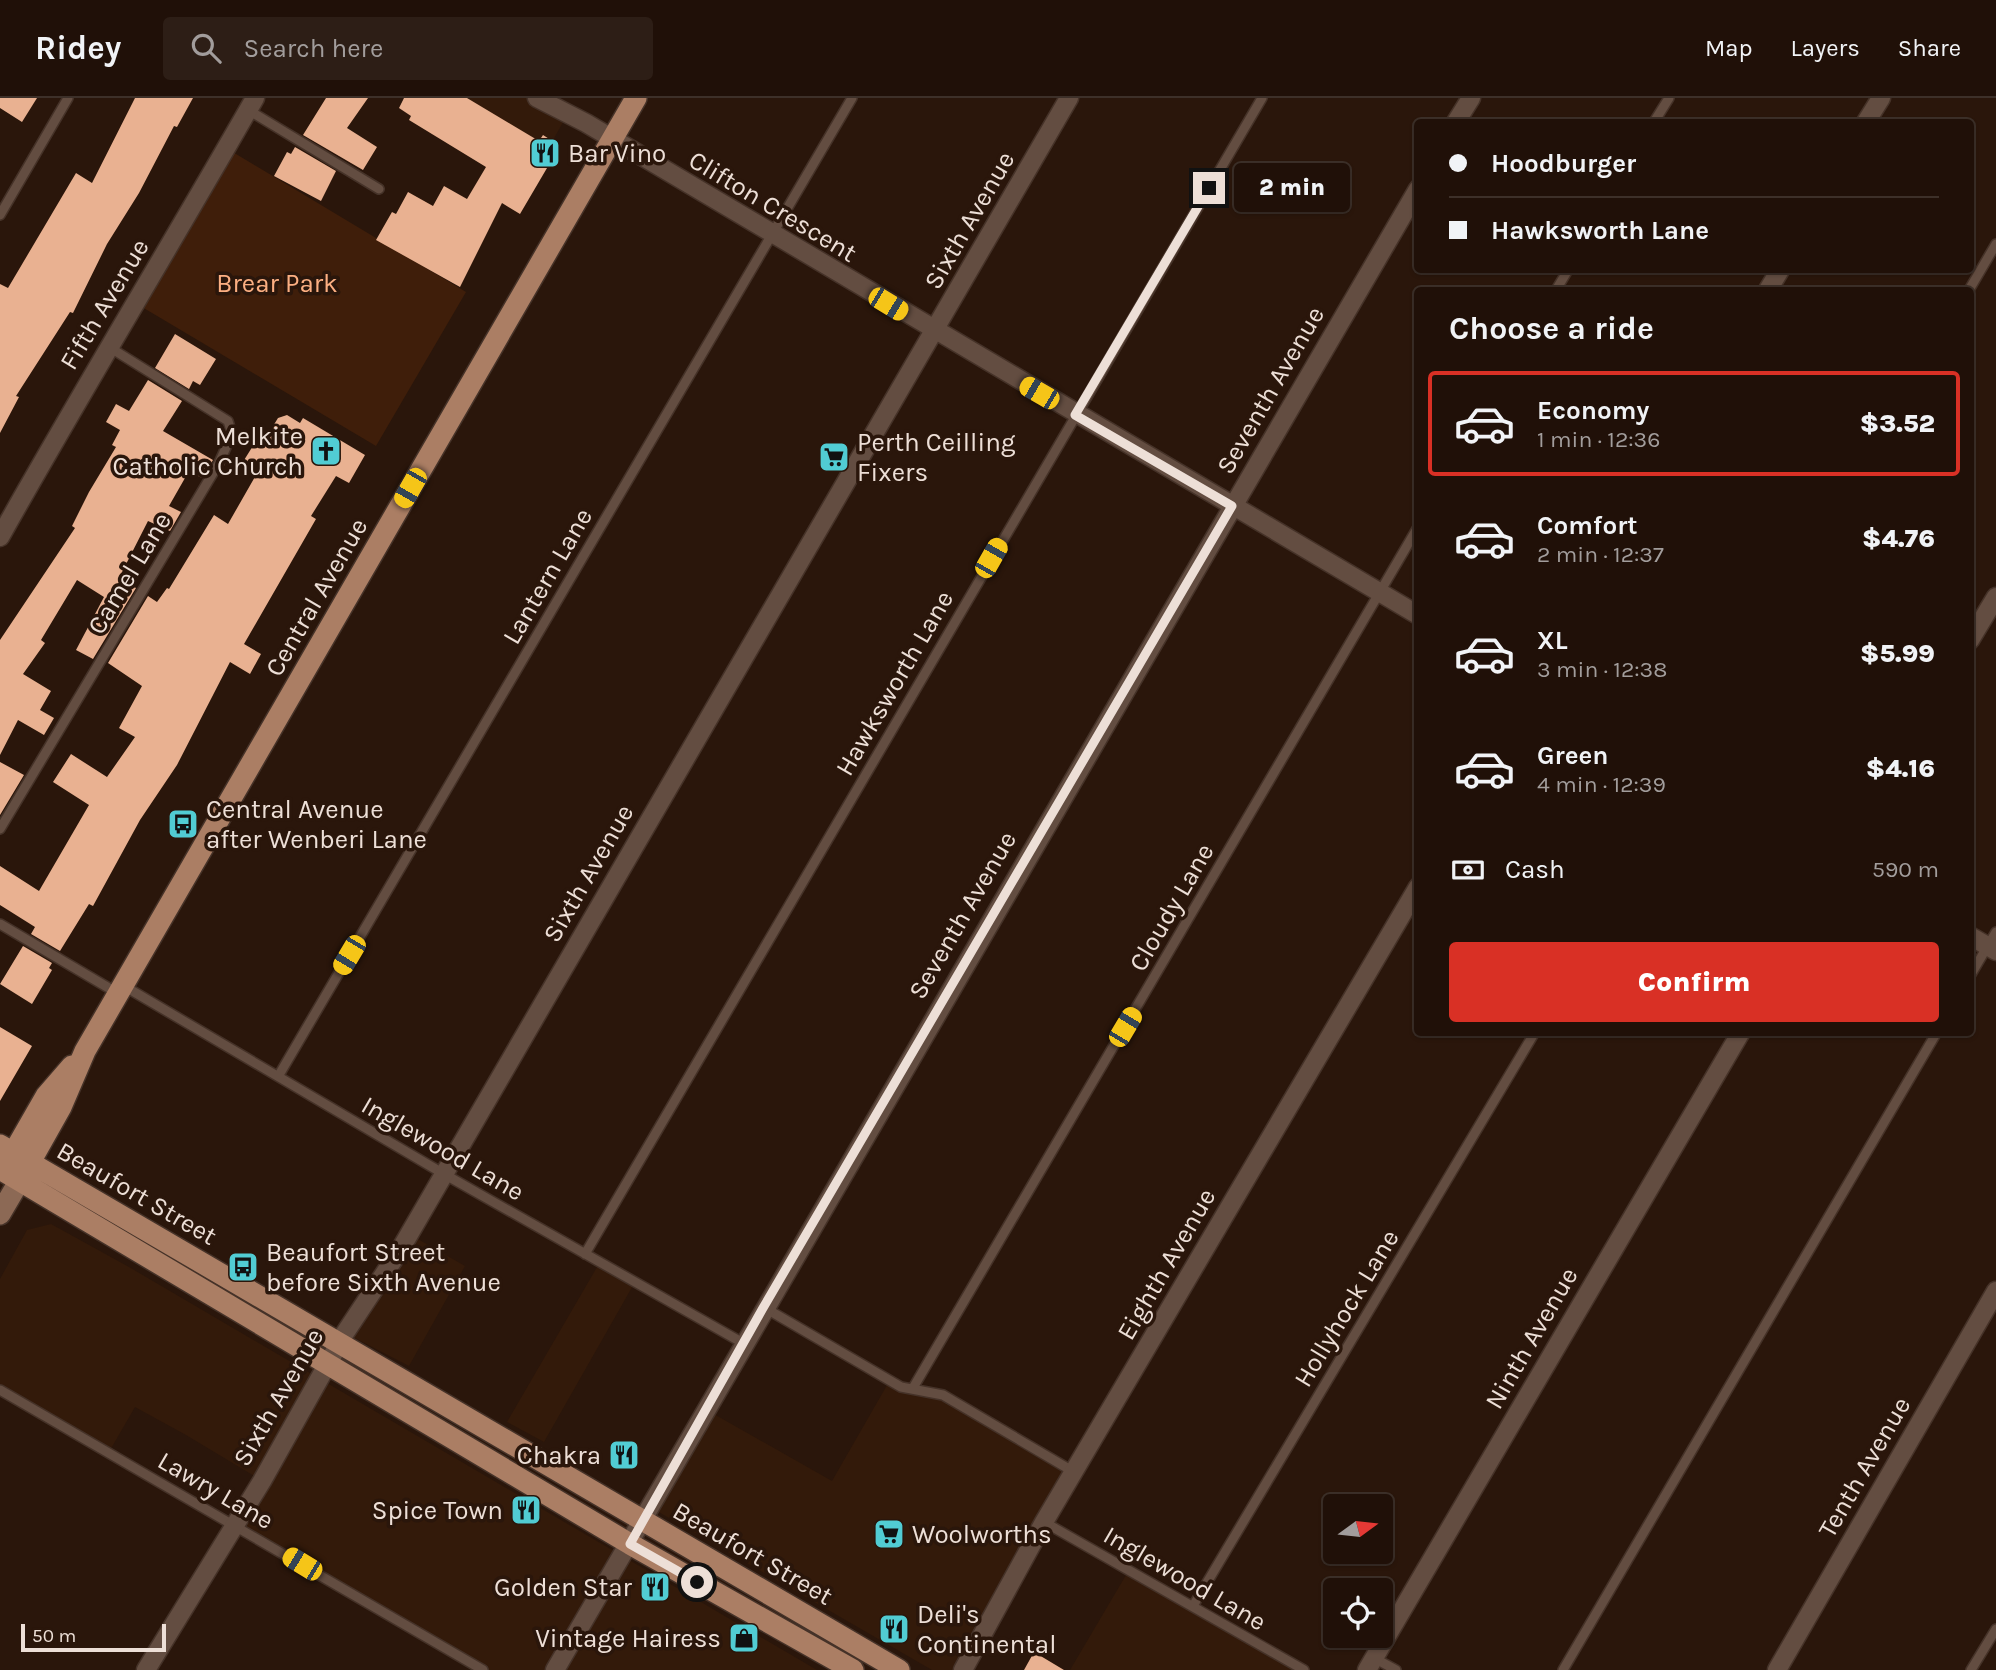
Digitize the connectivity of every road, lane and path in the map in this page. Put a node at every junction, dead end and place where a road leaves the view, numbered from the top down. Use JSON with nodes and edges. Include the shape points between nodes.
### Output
{"nodes":[{"id":1,"x":68,"y":98,"type":"edge"},
{"id":2,"x":537,"y":98,"type":"edge"},
{"id":3,"x":636,"y":98,"type":"edge"},
{"id":4,"x":852,"y":98,"type":"edge"},
{"id":5,"x":1069,"y":98,"type":"edge"},
{"id":6,"x":1262,"y":98,"type":"edge"},
{"id":7,"x":1471,"y":98,"type":"edge"},
{"id":8,"x":1669,"y":98,"type":"edge"},
{"id":9,"x":1881,"y":98,"type":"edge"},
{"id":10,"x":251,"y":104,"type":"edge"},
{"id":11,"x":1458,"y":119,"type":"edge"},
{"id":12,"x":1656,"y":119,"type":"edge"},
{"id":13,"x":1869,"y":119,"type":"edge"},
{"id":14,"x":611,"y":141,"type":"junction"},
{"id":15,"x":379,"y":189,"type":"dead end"},
{"id":16,"x":1414,"y":196,"type":"edge"},
{"id":17,"x":0,"y":215,"type":"edge"},
{"id":18,"x":771,"y":236,"type":"junction"},
{"id":19,"x":1996,"y":243,"type":"edge"},
{"id":20,"x":1971,"y":287,"type":"edge"},
{"id":21,"x":935,"y":332,"type":"junction"},
{"id":22,"x":108,"y":346,"type":"junction"},
{"id":23,"x":1075,"y":415,"type":"junction"},
{"id":24,"x":1232,"y":506,"type":"junction"},
{"id":25,"x":1414,"y":534,"type":"edge"},
{"id":26,"x":0,"y":537,"type":"edge"},
{"id":27,"x":1379,"y":593,"type":"junction"},
{"id":28,"x":1996,"y":597,"type":"edge"},
{"id":29,"x":1414,"y":613,"type":"edge"},
{"id":30,"x":1974,"y":633,"type":"edge"},
{"id":31,"x":0,"y":829,"type":"edge"},
{"id":32,"x":1414,"y":894,"type":"edge"},
{"id":33,"x":0,"y":924,"type":"edge"},
{"id":34,"x":1974,"y":937,"type":"edge"},
{"id":35,"x":1993,"y":943,"type":"edge"},
{"id":36,"x":1974,"y":970,"type":"edge"},
{"id":37,"x":121,"y":990,"type":"junction"},
{"id":38,"x":1533,"y":1036,"type":"edge"},
{"id":39,"x":1739,"y":1036,"type":"edge"},
{"id":40,"x":1935,"y":1036,"type":"edge"},
{"id":41,"x":279,"y":1075,"type":"junction"},
{"id":42,"x":9,"y":1165,"type":"edge"},
{"id":43,"x":443,"y":1174,"type":"junction"},
{"id":44,"x":0,"y":1214,"type":"edge"},
{"id":45,"x":585,"y":1254,"type":"junction"},
{"id":46,"x":1996,"y":1291,"type":"edge"},
{"id":47,"x":763,"y":1308,"type":"junction"},
{"id":48,"x":339,"y":1343,"type":"junction"},
{"id":49,"x":743,"y":1343,"type":"junction"},
{"id":50,"x":326,"y":1366,"type":"junction"},
{"id":51,"x":914,"y":1388,"type":"junction"},
{"id":52,"x":0,"y":1390,"type":"edge"},
{"id":53,"x":1074,"y":1472,"type":"junction"},
{"id":54,"x":642,"y":1521,"type":"junction"},
{"id":55,"x":1044,"y":1522,"type":"junction"},
{"id":56,"x":235,"y":1525,"type":"junction"},
{"id":57,"x":630,"y":1544,"type":"junction"},
{"id":58,"x":1193,"y":1606,"type":"junction"},
{"id":59,"x":1996,"y":1629,"type":"edge"},
{"id":60,"x":1371,"y":1664,"type":"edge"},
{"id":61,"x":561,"y":1668,"type":"edge"},
{"id":62,"x":146,"y":1670,"type":"edge"},
{"id":63,"x":483,"y":1670,"type":"edge"},
{"id":64,"x":853,"y":1670,"type":"edge"},
{"id":65,"x":899,"y":1670,"type":"edge"},
{"id":66,"x":963,"y":1670,"type":"edge"},
{"id":67,"x":1304,"y":1670,"type":"edge"},
{"id":68,"x":1396,"y":1670,"type":"edge"},
{"id":69,"x":1563,"y":1670,"type":"edge"},
{"id":70,"x":1776,"y":1670,"type":"edge"},
{"id":71,"x":1972,"y":1670,"type":"edge"}],
"edges":[{"from":1,"to":17,"type":"lane"},
{"from":2,"to":14,"type":"street","name":"Clifton Crescent"},
{"from":3,"to":14,"type":"main road","name":"Central Avenue"},
{"from":4,"to":18,"type":"lane","name":"Lantern Lane"},
{"from":5,"to":21,"type":"street","name":"Sixth Avenue"},
{"from":6,"to":23,"type":"lane","name":"Hawksworth Lane"},
{"from":7,"to":11,"type":"street"},
{"from":8,"to":12,"type":"lane"},
{"from":9,"to":13,"type":"street"},
{"from":10,"to":15,"type":"lane"},
{"from":10,"to":22,"type":"street","name":"Fifth Avenue"},
{"from":14,"to":18,"type":"street","name":"Clifton Crescent"},
{"from":14,"to":37,"type":"main road","name":"Central Avenue"},
{"from":16,"to":24,"type":"street","name":"Seventh Avenue"},
{"from":18,"to":21,"type":"street","name":"Clifton Crescent"},
{"from":18,"to":41,"type":"lane","name":"Lantern Lane"},
{"from":19,"to":20,"type":"lane"},
{"from":21,"to":23,"type":"street","name":"Clifton Crescent"},
{"from":21,"to":43,"type":"street","name":"Sixth Avenue"},
{"from":22,"to":26,"type":"street","name":"Fifth Avenue"},
{"from":22,"to":31,"type":"lane","name":"Camel Lane","via":[[228,421],[232,434]]},
{"from":23,"to":24,"type":"street","name":"Clifton Crescent"},
{"from":23,"to":45,"type":"lane","name":"Hawksworth Lane"},
{"from":24,"to":27,"type":"street","name":"Clifton Crescent"},
{"from":24,"to":47,"type":"street","name":"Seventh Avenue"},
{"from":25,"to":27,"type":"lane","name":"Cloudy Lane"},
{"from":27,"to":29,"type":"street","name":"Clifton Crescent"},
{"from":27,"to":51,"type":"lane","name":"Cloudy Lane"},
{"from":28,"to":30,"type":"street"},
{"from":32,"to":53,"type":"street","name":"Eighth Avenue"},
{"from":33,"to":37,"type":"lane","name":"Inglewood Lane"},
{"from":34,"to":35,"type":"street"},
{"from":35,"to":36,"type":"lane"},
{"from":37,"to":41,"type":"lane","name":"Inglewood Lane"},
{"from":37,"to":42,"type":"main road","name":"Central Avenue","via":[[85,1051],[46,1096]]},
{"from":38,"to":58,"type":"lane","name":"Hollyhock Lane"},
{"from":39,"to":60,"type":"street","name":"Ninth Avenue"},
{"from":40,"to":69,"type":"lane"},
{"from":41,"to":43,"type":"lane","name":"Inglewood Lane"},
{"from":42,"to":44,"type":"main road","name":"Central Avenue"},
{"from":42,"to":48,"type":"main road","name":"Beaufort Street"},
{"from":42,"to":50,"type":"main road","name":"Beaufort Street"},
{"from":43,"to":45,"type":"lane","name":"Inglewood Lane"},
{"from":43,"to":48,"type":"street","name":"Sixth Avenue"},
{"from":45,"to":49,"type":"lane","name":"Inglewood Lane"},
{"from":46,"to":70,"type":"street","name":"Tenth Avenue"},
{"from":47,"to":49,"type":"street","name":"Seventh Avenue"},
{"from":47,"to":51,"type":"lane","via":[[901,1387]]},
{"from":48,"to":50,"type":"street","name":"Sixth Avenue"},
{"from":48,"to":54,"type":"main road","name":"Beaufort Street"},
{"from":49,"to":54,"type":"street","name":"Seventh Avenue"},
{"from":50,"to":56,"type":"street","name":"Sixth Avenue"},
{"from":50,"to":57,"type":"main road","name":"Beaufort Street"},
{"from":51,"to":53,"type":"lane","via":[[943,1395]]},
{"from":52,"to":56,"type":"lane","name":"Lawry Lane"},
{"from":53,"to":55,"type":"street","name":"Eighth Avenue"},
{"from":54,"to":57,"type":"street","name":"Seventh Avenue"},
{"from":54,"to":65,"type":"main road","name":"Beaufort Street"},
{"from":55,"to":58,"type":"lane","name":"Inglewood Lane"},
{"from":55,"to":66,"type":"street","name":"Eighth Avenue"},
{"from":56,"to":62,"type":"street","name":"Sixth Avenue"},
{"from":56,"to":63,"type":"lane","name":"Lawry Lane"},
{"from":57,"to":61,"type":"street","name":"Seventh Avenue"},
{"from":57,"to":64,"type":"main road","name":"Beaufort Street"},
{"from":58,"to":67,"type":"lane","name":"Inglewood Lane"},
{"from":59,"to":71,"type":"lane"},
{"from":60,"to":68,"type":"lane"}]}
